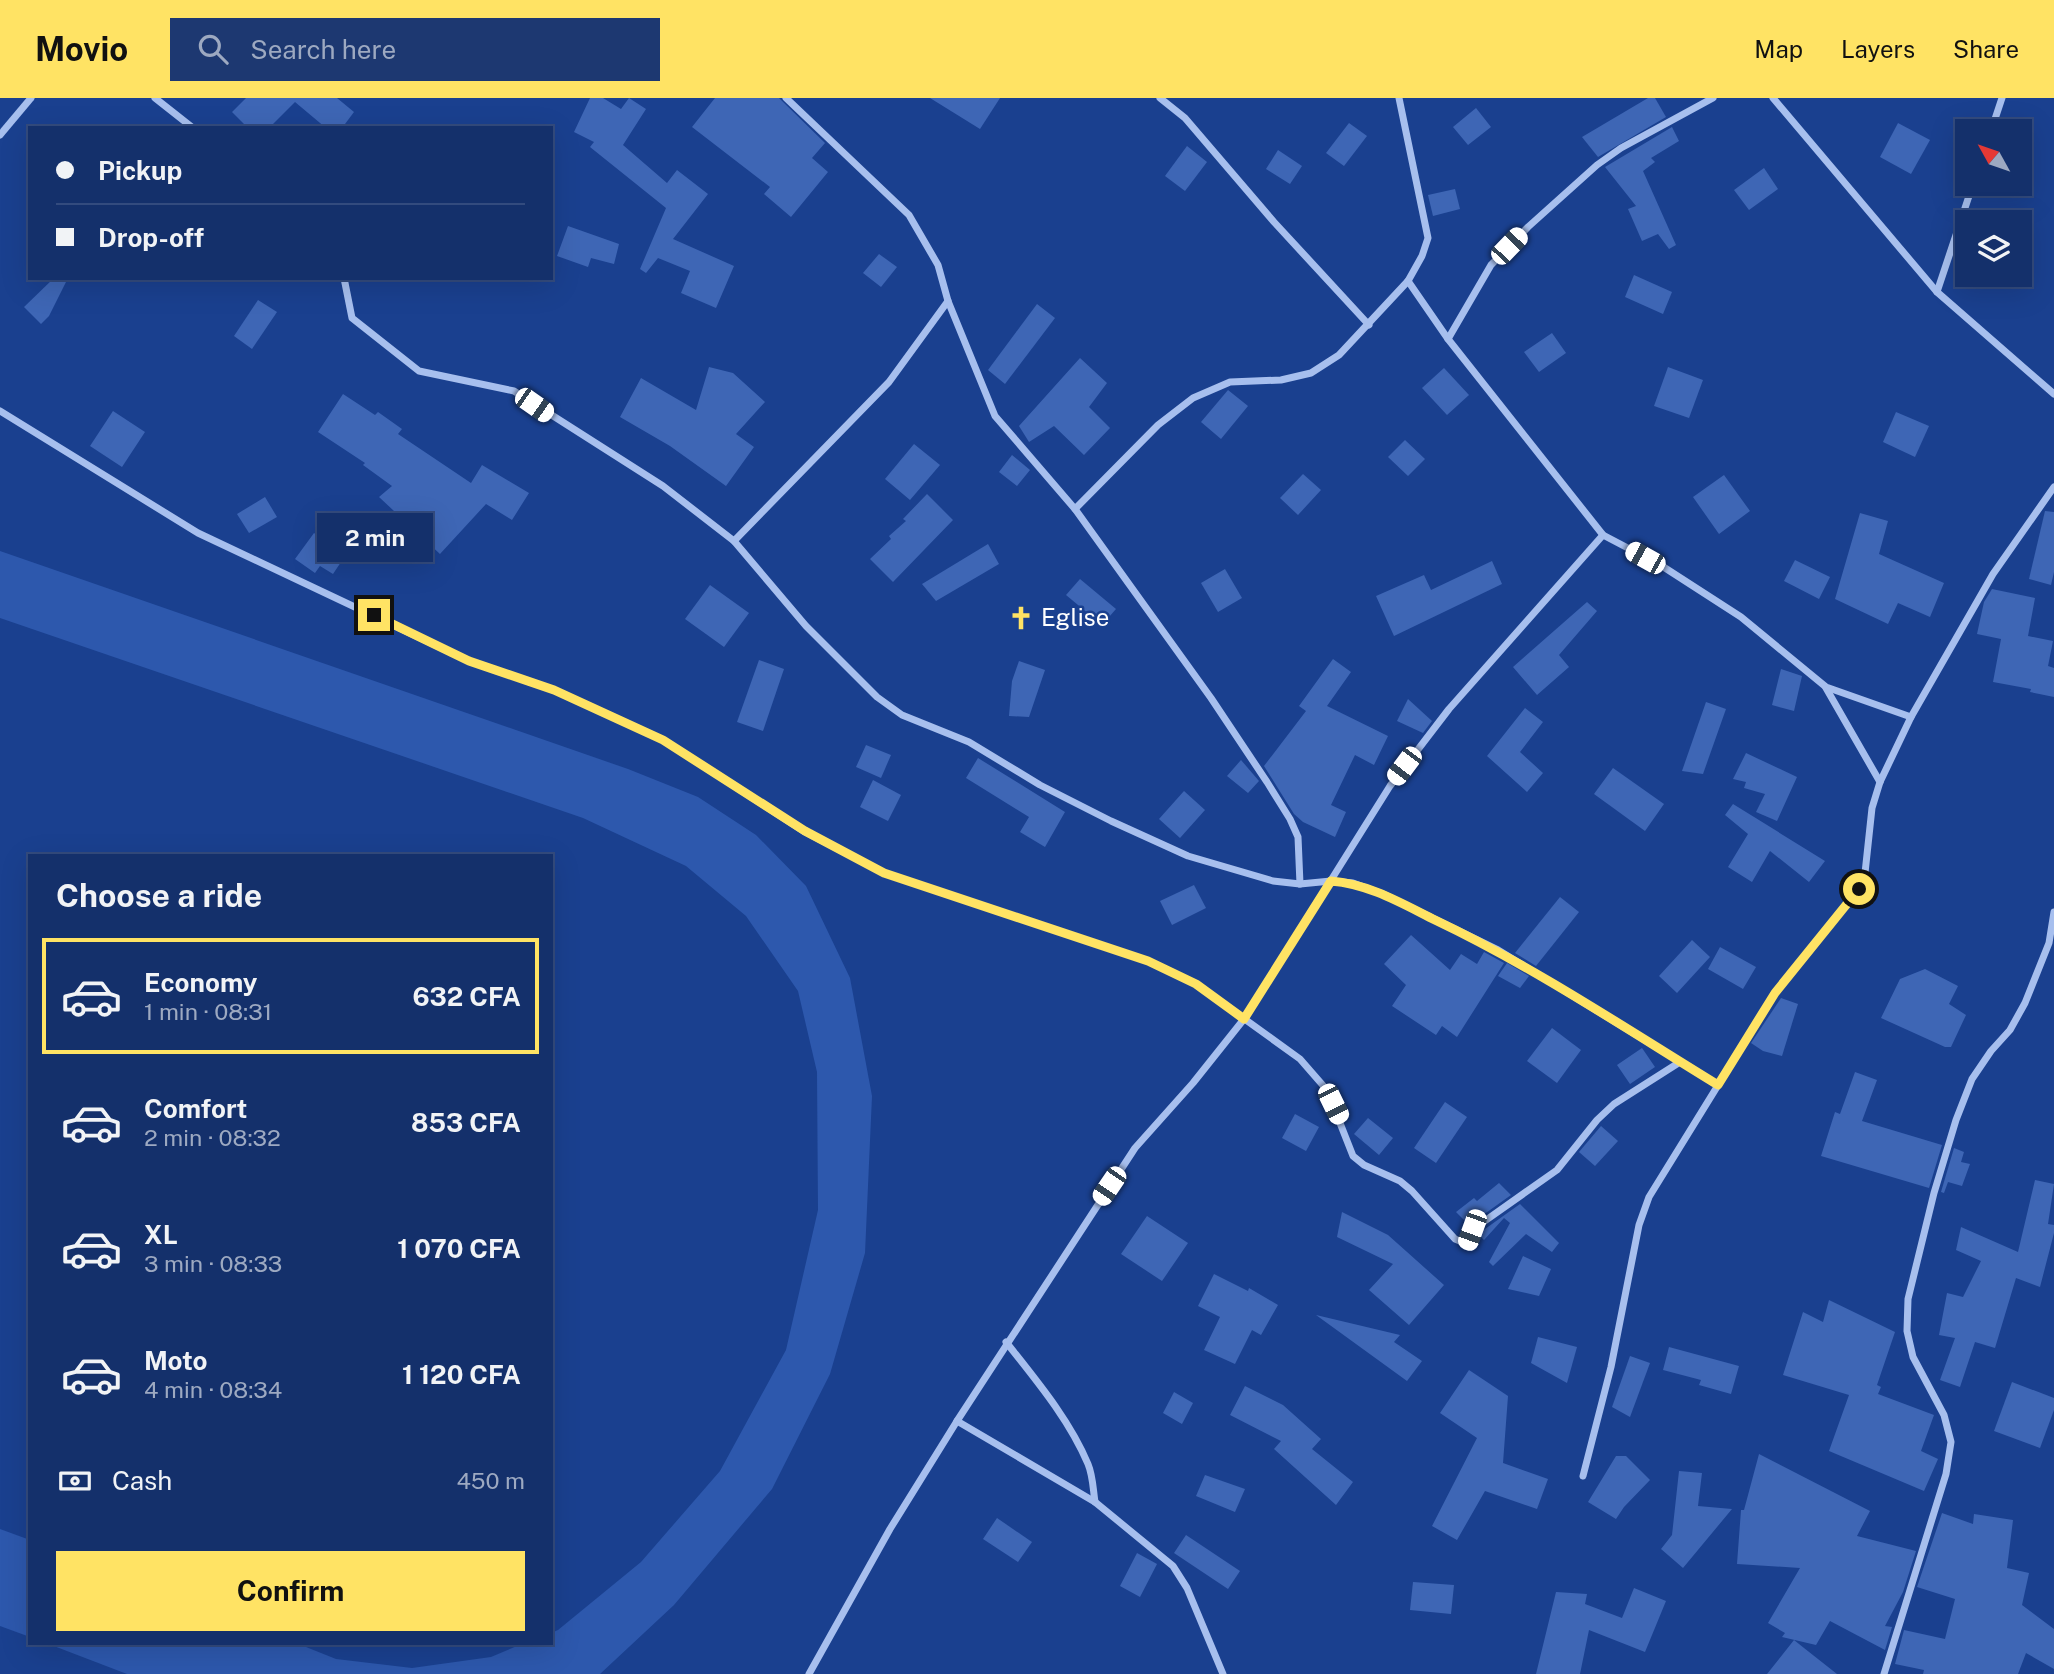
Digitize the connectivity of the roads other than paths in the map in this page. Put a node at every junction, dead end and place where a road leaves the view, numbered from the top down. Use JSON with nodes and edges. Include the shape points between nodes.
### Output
{"nodes":[{"id":1,"x":31,"y":98,"type":"edge"},
{"id":2,"x":155,"y":98,"type":"edge"},
{"id":3,"x":786,"y":98,"type":"edge"},
{"id":4,"x":1160,"y":98,"type":"edge"},
{"id":5,"x":1399,"y":98,"type":"edge"},
{"id":6,"x":1713,"y":98,"type":"edge"},
{"id":7,"x":1773,"y":98,"type":"edge"},
{"id":8,"x":2002,"y":98,"type":"edge"},
{"id":9,"x":1995,"y":119,"type":"edge"},
{"id":10,"x":190,"y":126,"type":"edge"},
{"id":11,"x":0,"y":135,"type":"edge"},
{"id":12,"x":1969,"y":196,"type":"edge"},
{"id":13,"x":344,"y":280,"type":"edge"},
{"id":14,"x":1408,"y":281,"type":"junction"},
{"id":15,"x":1937,"y":292,"type":"junction"},
{"id":16,"x":948,"y":301,"type":"junction"},
{"id":17,"x":1369,"y":325,"type":"junction"},
{"id":18,"x":1448,"y":339,"type":"junction"},
{"id":19,"x":2054,"y":394,"type":"edge"},
{"id":20,"x":0,"y":411,"type":"edge"},
{"id":21,"x":2054,"y":487,"type":"edge"},
{"id":22,"x":1075,"y":509,"type":"junction"},
{"id":23,"x":1603,"y":535,"type":"junction"},
{"id":24,"x":734,"y":541,"type":"junction"},
{"id":25,"x":1826,"y":687,"type":"junction"},
{"id":26,"x":1911,"y":717,"type":"junction"},
{"id":27,"x":1880,"y":782,"type":"junction"},
{"id":28,"x":1331,"y":881,"type":"junction"},
{"id":29,"x":1300,"y":884,"type":"junction"},
{"id":30,"x":2054,"y":912,"type":"edge"},
{"id":31,"x":1244,"y":1019,"type":"junction"},
{"id":32,"x":1680,"y":1062,"type":"junction"},
{"id":33,"x":1718,"y":1085,"type":"junction"},
{"id":34,"x":1006,"y":1342,"type":"junction"},
{"id":35,"x":957,"y":1421,"type":"junction"},
{"id":36,"x":1583,"y":1476,"type":"dead end"},
{"id":37,"x":1094,"y":1502,"type":"junction"},
{"id":38,"x":809,"y":1674,"type":"edge"},
{"id":39,"x":1223,"y":1674,"type":"edge"},
{"id":40,"x":1884,"y":1674,"type":"edge"}],
"edges":[{"from":1,"to":11,"type":"street"},
{"from":2,"to":10,"type":"street"},
{"from":3,"to":16,"type":"street","via":[[909,215],[938,265]]},
{"from":4,"to":17,"type":"street","via":[[1185,118]]},
{"from":5,"to":14,"type":"street","via":[[1428,238]]},
{"from":6,"to":18,"type":"street","via":[[1613,154],[1538,218],[1491,265]]},
{"from":7,"to":15,"type":"street"},
{"from":8,"to":9,"type":"street"},
{"from":12,"to":15,"type":"street"},
{"from":13,"to":24,"type":"street","via":[[352,318],[419,371],[514,391],[663,486]]},
{"from":14,"to":17,"type":"street"},
{"from":14,"to":18,"type":"street"},
{"from":15,"to":19,"type":"street"},
{"from":16,"to":22,"type":"street","via":[[995,416]]},
{"from":16,"to":24,"type":"street","via":[[889,382]]},
{"from":17,"to":22,"type":"street","via":[[1339,355],[1311,373],[1281,380],[1230,382],[1193,398],[1158,425]]},
{"from":18,"to":23,"type":"street"},
{"from":20,"to":31,"type":"street","via":[[198,533],[469,661],[554,690],[663,740],[805,831],[884,873],[1148,961],[1196,984]]},
{"from":21,"to":26,"type":"street","via":[[1993,574]]},
{"from":22,"to":29,"type":"street","via":[[1211,698],[1290,819],[1298,837]]},
{"from":23,"to":25,"type":"street","via":[[1741,617]]},
{"from":23,"to":28,"type":"street","via":[[1449,709],[1390,786]]},
{"from":24,"to":29,"type":"street","via":[[806,626],[877,697],[902,715],[969,742],[1040,785],[1188,856],[1273,881]]},
{"from":25,"to":26,"type":"street"},
{"from":25,"to":27,"type":"street"},
{"from":26,"to":27,"type":"street"},
{"from":27,"to":33,"type":"street","via":[[1859,889],[1775,993]]},
{"from":28,"to":29,"type":"street"},
{"from":28,"to":31,"type":"street"},
{"from":28,"to":32,"type":"street","via":[[1383,894],[1498,950]]},
{"from":30,"to":40,"type":"street","via":[[2049,943],[2025,1003],[1972,1079],[1956,1120],[1908,1299],[1907,1331],[1913,1357],[1944,1415],[1951,1442],[1943,1486]]},
{"from":31,"to":32,"type":"street","via":[[1300,1059],[1327,1090],[1353,1156],[1400,1181],[1455,1239],[1467,1244],[1472,1230],[1557,1170],[1614,1104]]},
{"from":31,"to":34,"type":"street","via":[[1135,1148]]},
{"from":32,"to":33,"type":"street"},
{"from":33,"to":36,"type":"street","via":[[1642,1216]]},
{"from":34,"to":35,"type":"street"},
{"from":34,"to":37,"type":"street","via":[[1042,1387],[1076,1443],[1088,1465]]},
{"from":35,"to":37,"type":"street"},
{"from":35,"to":38,"type":"street"},
{"from":37,"to":39,"type":"street","via":[[1181,1575]]}]}
